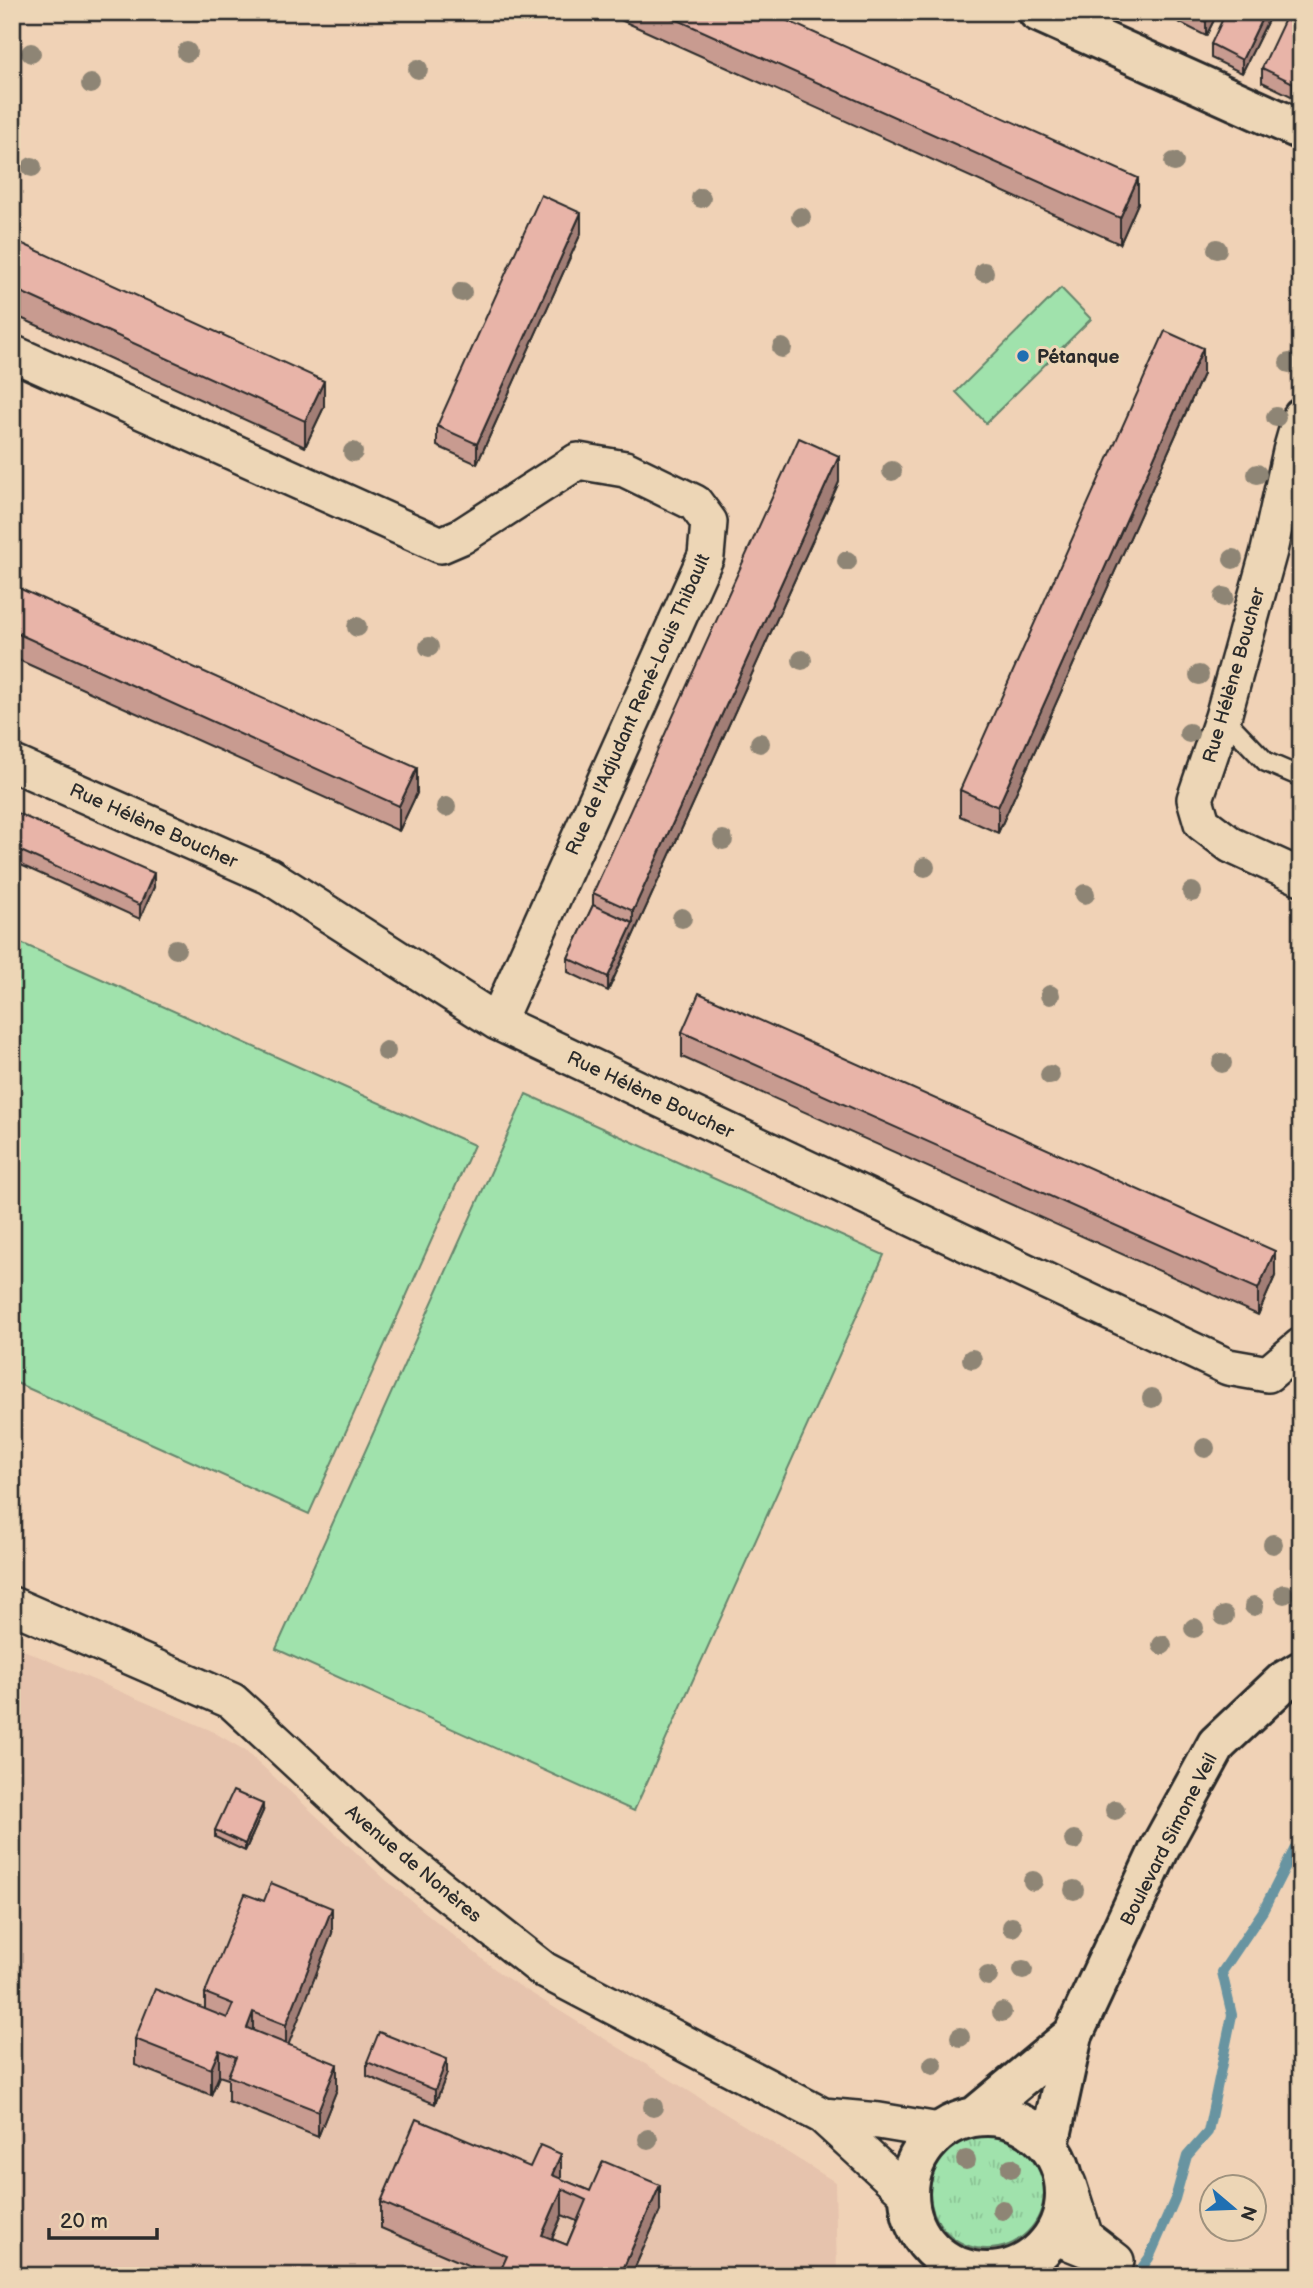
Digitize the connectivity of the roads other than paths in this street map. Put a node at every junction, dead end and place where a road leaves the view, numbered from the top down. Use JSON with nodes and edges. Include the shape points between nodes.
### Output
{"nodes":[{"id":1,"x":1038,"y":12,"type":"edge"},
{"id":2,"x":1301,"y":130,"type":"edge"},
{"id":3,"x":12,"y":353,"type":"edge"},
{"id":4,"x":1301,"y":416,"type":"edge"},
{"id":5,"x":1223,"y":717,"type":"junction"},
{"id":6,"x":12,"y":763,"type":"edge"},
{"id":7,"x":1301,"y":777,"type":"edge"},
{"id":8,"x":1301,"y":877,"type":"edge"},
{"id":9,"x":497,"y":1021,"type":"junction"},
{"id":10,"x":1301,"y":1346,"type":"edge"},
{"id":11,"x":12,"y":1605,"type":"edge"},
{"id":12,"x":1301,"y":1671,"type":"edge"},
{"id":13,"x":1073,"y":2035,"type":"junction"},
{"id":14,"x":977,"y":2115,"type":"junction"},
{"id":15,"x":823,"y":2116,"type":"junction"},
{"id":16,"x":939,"y":2131,"type":"junction"},
{"id":17,"x":1049,"y":2145,"type":"junction"},
{"id":18,"x":1068,"y":2184,"type":"junction"},
{"id":19,"x":909,"y":2195,"type":"junction"},
{"id":20,"x":1054,"y":2236,"type":"junction"},
{"id":21,"x":921,"y":2260,"type":"edge"},
{"id":22,"x":1129,"y":2268,"type":"edge"},
{"id":23,"x":998,"y":2274,"type":"edge"}],
"edges":[{"from":1,"to":2,"type":"main road"},
{"from":3,"to":9,"type":"street","name":"Rue de l'Adjudant René-Louis Thibault","via":[[441,545],[578,461],[625,469],[695,503],[709,522],[706,556]]},
{"from":4,"to":5,"type":"street","name":"Rue Hélène Boucher"},
{"from":5,"to":7,"type":"lane","via":[[1266,762]]},
{"from":5,"to":8,"type":"street","name":"Rue Hélène Boucher","via":[[1195,799],[1202,823],[1231,845]]},
{"from":6,"to":9,"type":"street","name":"Rue Hélène Boucher","via":[[269,876]]},
{"from":9,"to":10,"type":"street","name":"Rue Hélène Boucher","via":[[1228,1367],[1268,1374]]},
{"from":11,"to":15,"type":"street","name":"Avenue de Nonères","via":[[232,1701],[396,1853],[544,1970]]},
{"from":12,"to":13,"type":"main road","name":"Boulevard Simone Veil","via":[[1284,1681],[1217,1744],[1160,1848]]},
{"from":13,"to":14,"type":"main road","name":"Boulevard Simone Veil"},
{"from":13,"to":17,"type":"main road","name":"Boulevard Simone Veil"},
{"from":14,"to":16,"type":"main road"},
{"from":14,"to":17,"type":"main road","via":[[1018,2121]]},
{"from":15,"to":16,"type":"street","name":"Avenue de Nonères"},
{"from":15,"to":19,"type":"street","name":"Avenue de Nonères"},
{"from":16,"to":19,"type":"main road","via":[[914,2164]]},
{"from":17,"to":18,"type":"main road"},
{"from":18,"to":20,"type":"main road"},
{"from":18,"to":22,"type":"street","via":[[1085,2237]]},
{"from":19,"to":21,"type":"main road"},
{"from":20,"to":22,"type":"street"},
{"from":20,"to":23,"type":"main road","via":[[1020,2266]]},
{"from":21,"to":23,"type":"main road","via":[[941,2258],[959,2268]]}]}
